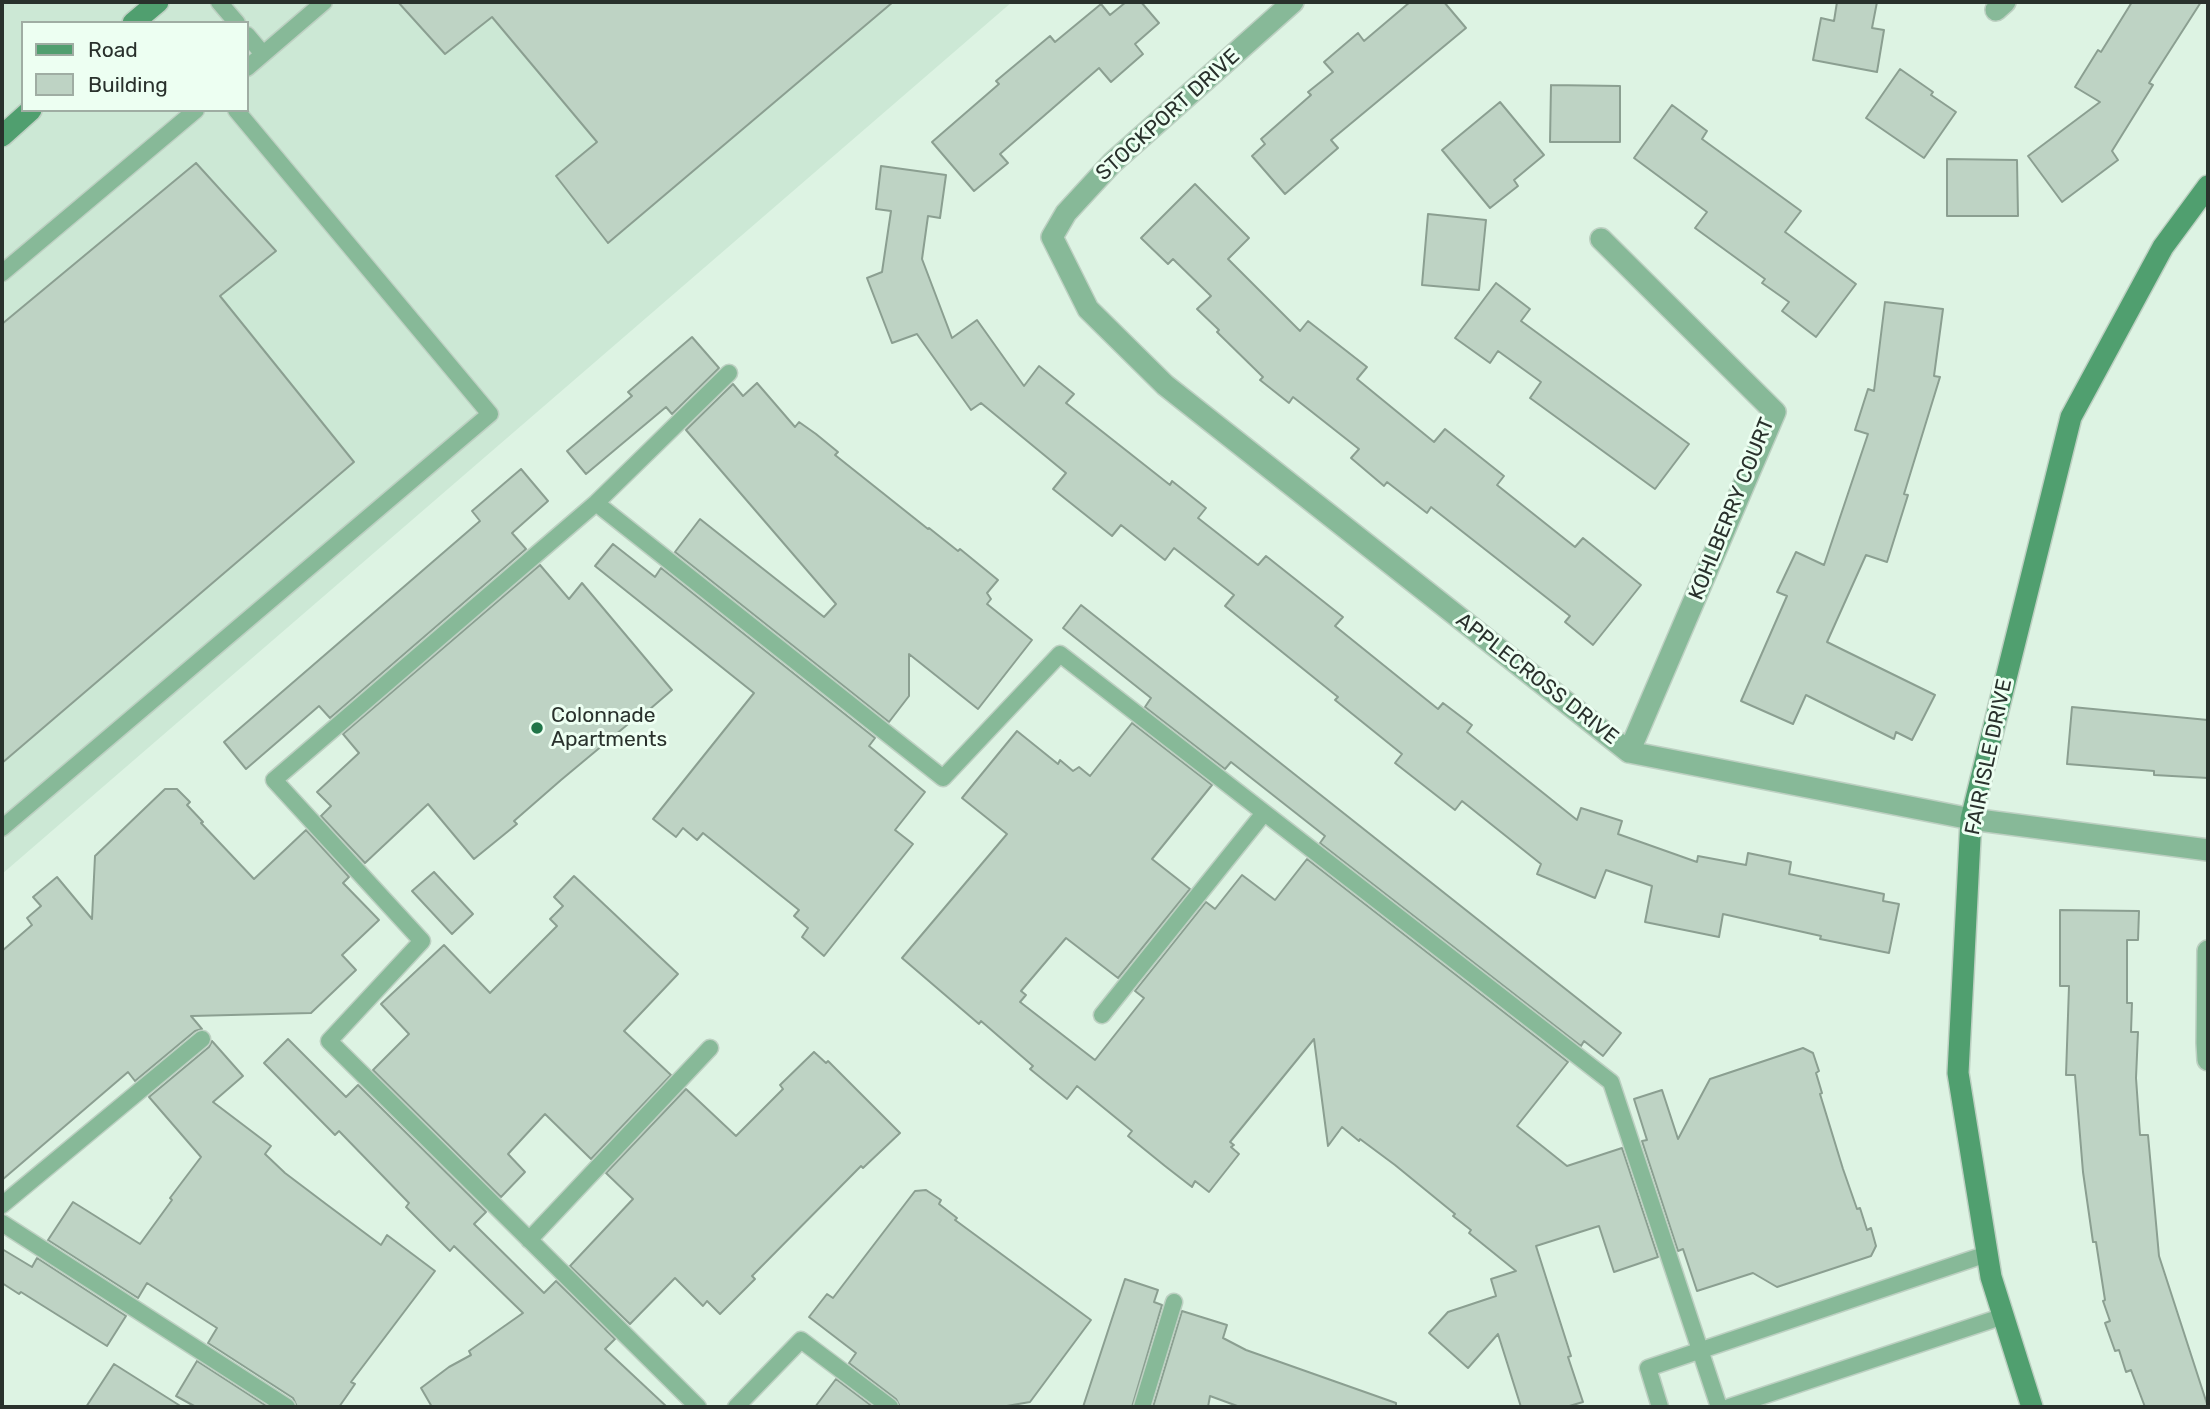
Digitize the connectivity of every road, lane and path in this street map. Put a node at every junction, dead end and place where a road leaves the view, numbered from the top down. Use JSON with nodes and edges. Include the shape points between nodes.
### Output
{"nodes":[{"id":1,"x":158,"y":2,"type":"edge"},
{"id":2,"x":219,"y":2,"type":"edge"},
{"id":3,"x":324,"y":2,"type":"edge"},
{"id":4,"x":1293,"y":2,"type":"edge"},
{"id":5,"x":135,"y":21,"type":"edge"},
{"id":6,"x":235,"y":21,"type":"edge"},
{"id":7,"x":248,"y":36,"type":"edge"},
{"id":8,"x":263,"y":54,"type":"junction"},
{"id":9,"x":248,"y":67,"type":"edge"},
{"id":10,"x":29,"y":112,"type":"edge"},
{"id":11,"x":194,"y":112,"type":"edge"},
{"id":12,"x":238,"y":112,"type":"edge"},
{"id":13,"x":2,"y":136,"type":"edge"},
{"id":14,"x":2208,"y":186,"type":"edge"},
{"id":15,"x":1052,"y":237,"type":"joint"},
{"id":16,"x":1601,"y":239,"type":"dead end"},
{"id":17,"x":2,"y":273,"type":"edge"},
{"id":18,"x":729,"y":373,"type":"dead end"},
{"id":19,"x":596,"y":503,"type":"junction"},
{"id":20,"x":1629,"y":752,"type":"junction"},
{"id":21,"x":1264,"y":813,"type":"junction"},
{"id":22,"x":1971,"y":819,"type":"junction"},
{"id":23,"x":2,"y":828,"type":"edge"},
{"id":24,"x":2208,"y":850,"type":"edge"},
{"id":25,"x":2208,"y":951,"type":"edge"},
{"id":26,"x":1102,"y":1015,"type":"dead end"},
{"id":27,"x":202,"y":1038,"type":"dead end"},
{"id":28,"x":710,"y":1048,"type":"dead end"},
{"id":29,"x":2208,"y":1060,"type":"edge"},
{"id":30,"x":2,"y":1205,"type":"edge"},
{"id":31,"x":2,"y":1223,"type":"edge"},
{"id":32,"x":529,"y":1240,"type":"junction"},
{"id":33,"x":1987,"y":1254,"type":"junction"},
{"id":34,"x":1174,"y":1301,"type":"dead end"},
{"id":35,"x":2004,"y":1317,"type":"junction"},
{"id":36,"x":1700,"y":1350,"type":"junction"},
{"id":37,"x":286,"y":1407,"type":"edge"},
{"id":38,"x":698,"y":1407,"type":"edge"},
{"id":39,"x":736,"y":1407,"type":"edge"},
{"id":40,"x":890,"y":1407,"type":"edge"},
{"id":41,"x":1142,"y":1407,"type":"edge"},
{"id":42,"x":1660,"y":1407,"type":"edge"},
{"id":43,"x":1719,"y":1407,"type":"edge"},
{"id":44,"x":1729,"y":1407,"type":"edge"},
{"id":45,"x":2032,"y":1407,"type":"edge"}],
"edges":[{"from":1,"to":5,"type":"street"},
{"from":2,"to":6,"type":"lane"},
{"from":3,"to":8,"type":"lane"},
{"from":4,"to":15,"type":"street","name":"STOCKPORT DRIVE","via":[[1112,163],[1066,213]]},
{"from":7,"to":8,"type":"lane"},
{"from":8,"to":9,"type":"lane"},
{"from":10,"to":13,"type":"street"},
{"from":11,"to":17,"type":"lane"},
{"from":12,"to":23,"type":"lane","via":[[490,414]]},
{"from":14,"to":22,"type":"street","name":"FAIR ISLE DRIVE","via":[[2163,247],[2071,417]]},
{"from":15,"to":20,"type":"street","name":"APPLECROSS DRIVE","via":[[1087,309],[1165,385]]},
{"from":16,"to":20,"type":"street","name":"KOHLBERRY COURT","via":[[1775,412]]},
{"from":18,"to":19,"type":"lane"},
{"from":19,"to":21,"type":"lane","via":[[943,778],[1060,654]]},
{"from":19,"to":32,"type":"lane","via":[[274,780],[422,941],[329,1041]]},
{"from":20,"to":22,"type":"street","name":"APPLECROSS DRIVE"},
{"from":21,"to":26,"type":"lane"},
{"from":21,"to":36,"type":"lane","via":[[1611,1082]]},
{"from":22,"to":24,"type":"street","name":"APPLECROSS DRIVE"},
{"from":22,"to":33,"type":"street","name":"FAIR ISLE DRIVE","via":[[1958,1073]]},
{"from":25,"to":29,"type":"street"},
{"from":27,"to":30,"type":"lane"},
{"from":28,"to":32,"type":"lane"},
{"from":31,"to":37,"type":"lane"},
{"from":32,"to":38,"type":"lane"},
{"from":33,"to":35,"type":"street","name":"FAIR ISLE DRIVE"},
{"from":33,"to":36,"type":"lane"},
{"from":34,"to":41,"type":"lane"},
{"from":35,"to":44,"type":"lane"},
{"from":35,"to":45,"type":"street","name":"FAIR ISLE DRIVE"},
{"from":36,"to":42,"type":"lane","via":[[1648,1368]]},
{"from":36,"to":43,"type":"lane"},
{"from":39,"to":40,"type":"lane","via":[[801,1340]]}]}
